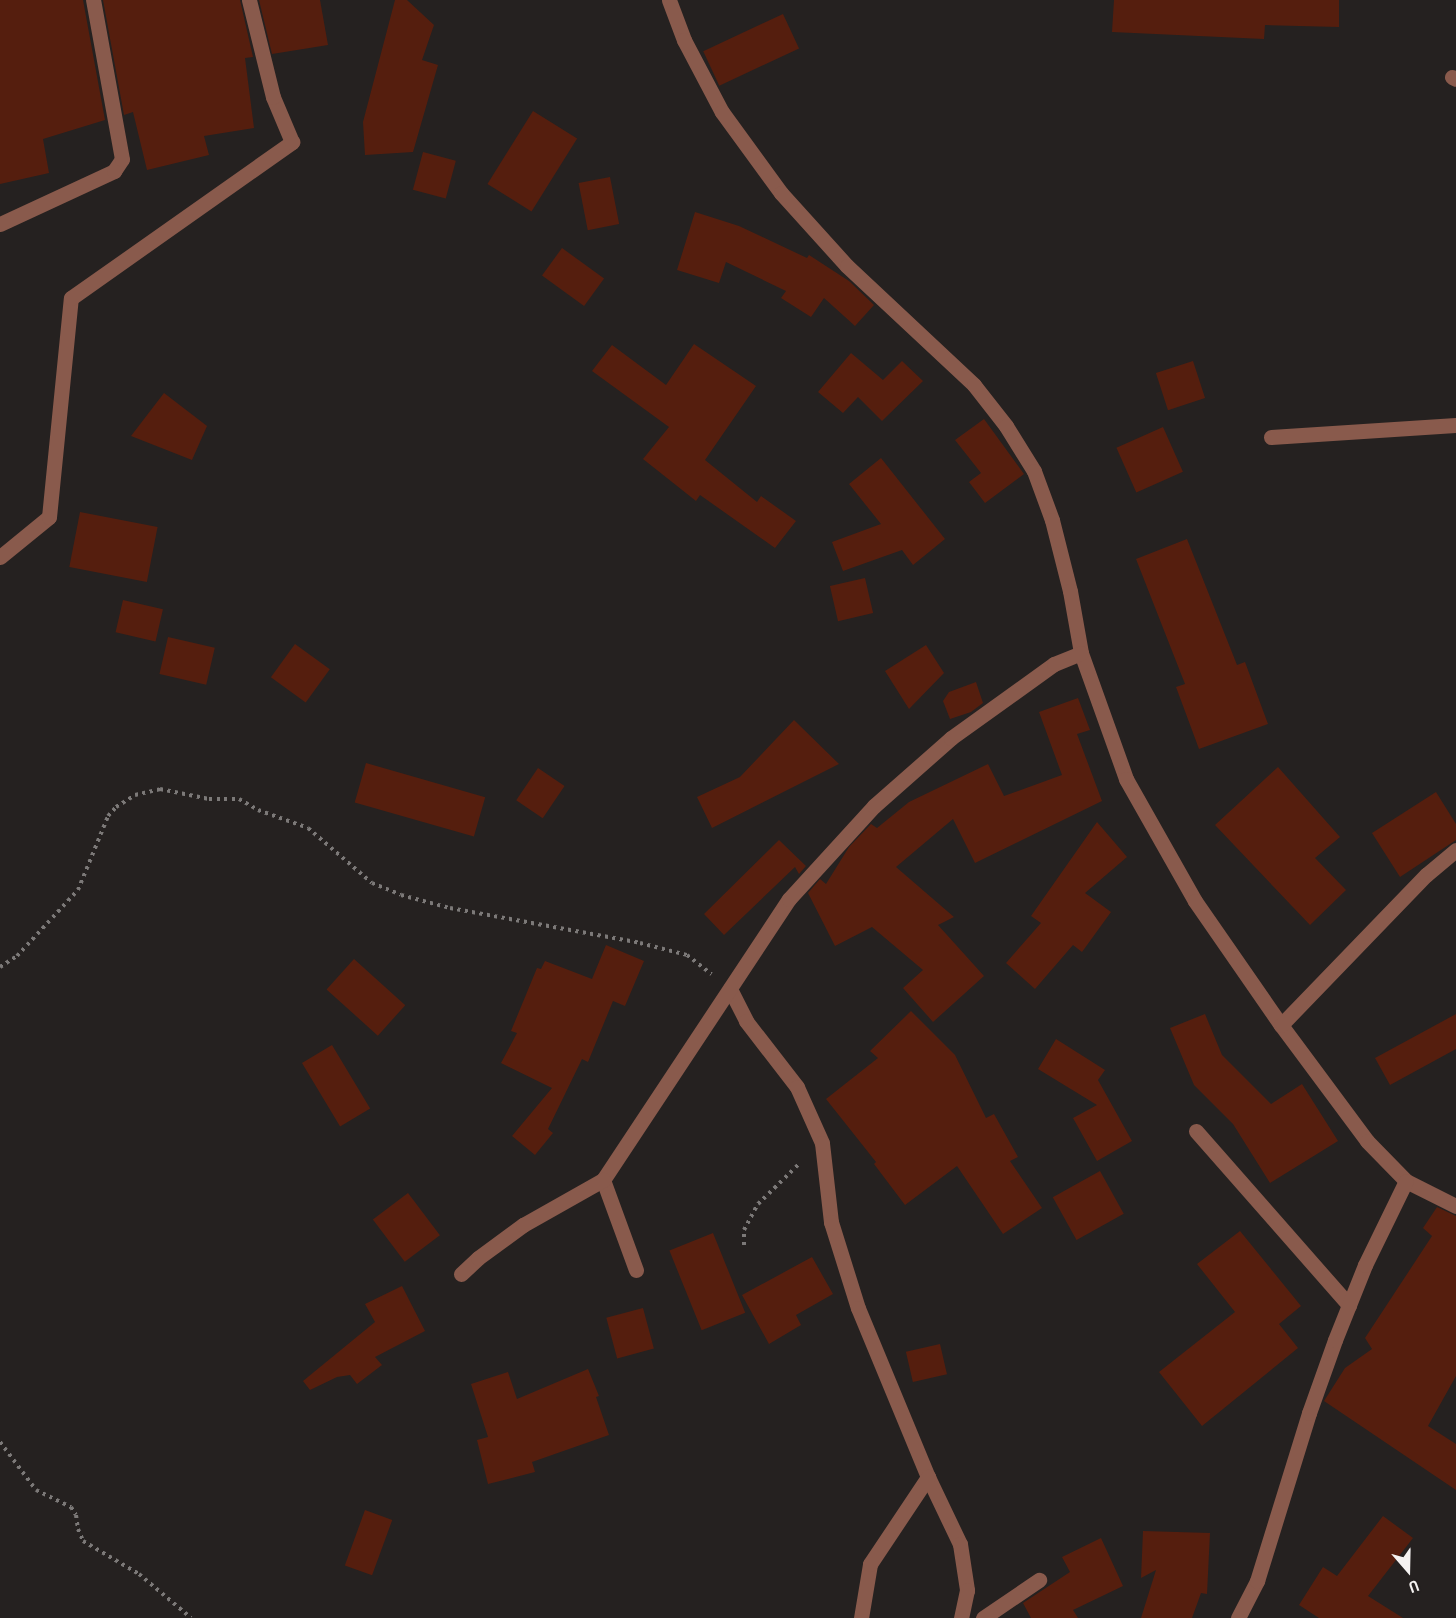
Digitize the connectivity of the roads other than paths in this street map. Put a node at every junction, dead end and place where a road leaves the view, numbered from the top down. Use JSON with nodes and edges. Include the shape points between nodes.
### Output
{"nodes":[{"id":1,"x":93,"y":0,"type":"edge"},
{"id":2,"x":249,"y":0,"type":"edge"},
{"id":3,"x":669,"y":0,"type":"edge"},
{"id":4,"x":0,"y":224,"type":"edge"},
{"id":5,"x":1456,"y":424,"type":"edge"},
{"id":6,"x":1271,"y":437,"type":"dead end"},
{"id":7,"x":0,"y":557,"type":"edge"},
{"id":8,"x":1081,"y":653,"type":"junction"},
{"id":9,"x":1456,"y":850,"type":"edge"},
{"id":10,"x":730,"y":989,"type":"junction"},
{"id":11,"x":1281,"y":1025,"type":"junction"},
{"id":12,"x":1196,"y":1131,"type":"dead end"},
{"id":13,"x":603,"y":1180,"type":"junction"},
{"id":14,"x":1406,"y":1181,"type":"junction"},
{"id":15,"x":1456,"y":1206,"type":"edge"},
{"id":16,"x":636,"y":1269,"type":"dead end"},
{"id":17,"x":461,"y":1274,"type":"dead end"},
{"id":18,"x":1349,"y":1305,"type":"junction"},
{"id":19,"x":928,"y":1477,"type":"junction"},
{"id":20,"x":1039,"y":1580,"type":"dead end"},
{"id":21,"x":861,"y":1618,"type":"edge"},
{"id":22,"x":960,"y":1618,"type":"edge"},
{"id":23,"x":982,"y":1618,"type":"edge"},
{"id":24,"x":1238,"y":1618,"type":"edge"}],
"edges":[{"from":1,"to":4,"type":"street","via":[[122,159],[114,171]]},
{"from":2,"to":7,"type":"street","via":[[273,97],[292,142],[72,298],[49,517]]},
{"from":3,"to":8,"type":"street","via":[[684,40],[722,112],[781,193],[847,266],[974,385],[1006,426],[1034,471],[1052,520]]},
{"from":5,"to":6,"type":"street"},
{"from":8,"to":10,"type":"street","via":[[1054,664],[951,738],[874,806],[789,899]]},
{"from":8,"to":11,"type":"street","via":[[1126,779],[1195,901]]},
{"from":9,"to":11,"type":"street","via":[[1426,875]]},
{"from":10,"to":13,"type":"street"},
{"from":10,"to":19,"type":"street","via":[[746,1021],[796,1087],[822,1143],[831,1222],[855,1297]]},
{"from":11,"to":14,"type":"street","via":[[1367,1141]]},
{"from":12,"to":18,"type":"street"},
{"from":13,"to":16,"type":"street"},
{"from":13,"to":17,"type":"street","via":[[523,1225]]},
{"from":14,"to":15,"type":"street"},
{"from":14,"to":18,"type":"street"},
{"from":18,"to":24,"type":"street","via":[[1309,1413],[1257,1581]]},
{"from":19,"to":21,"type":"street","via":[[870,1564]]},
{"from":19,"to":22,"type":"street","via":[[960,1544],[967,1590]]},
{"from":20,"to":23,"type":"street"}]}
